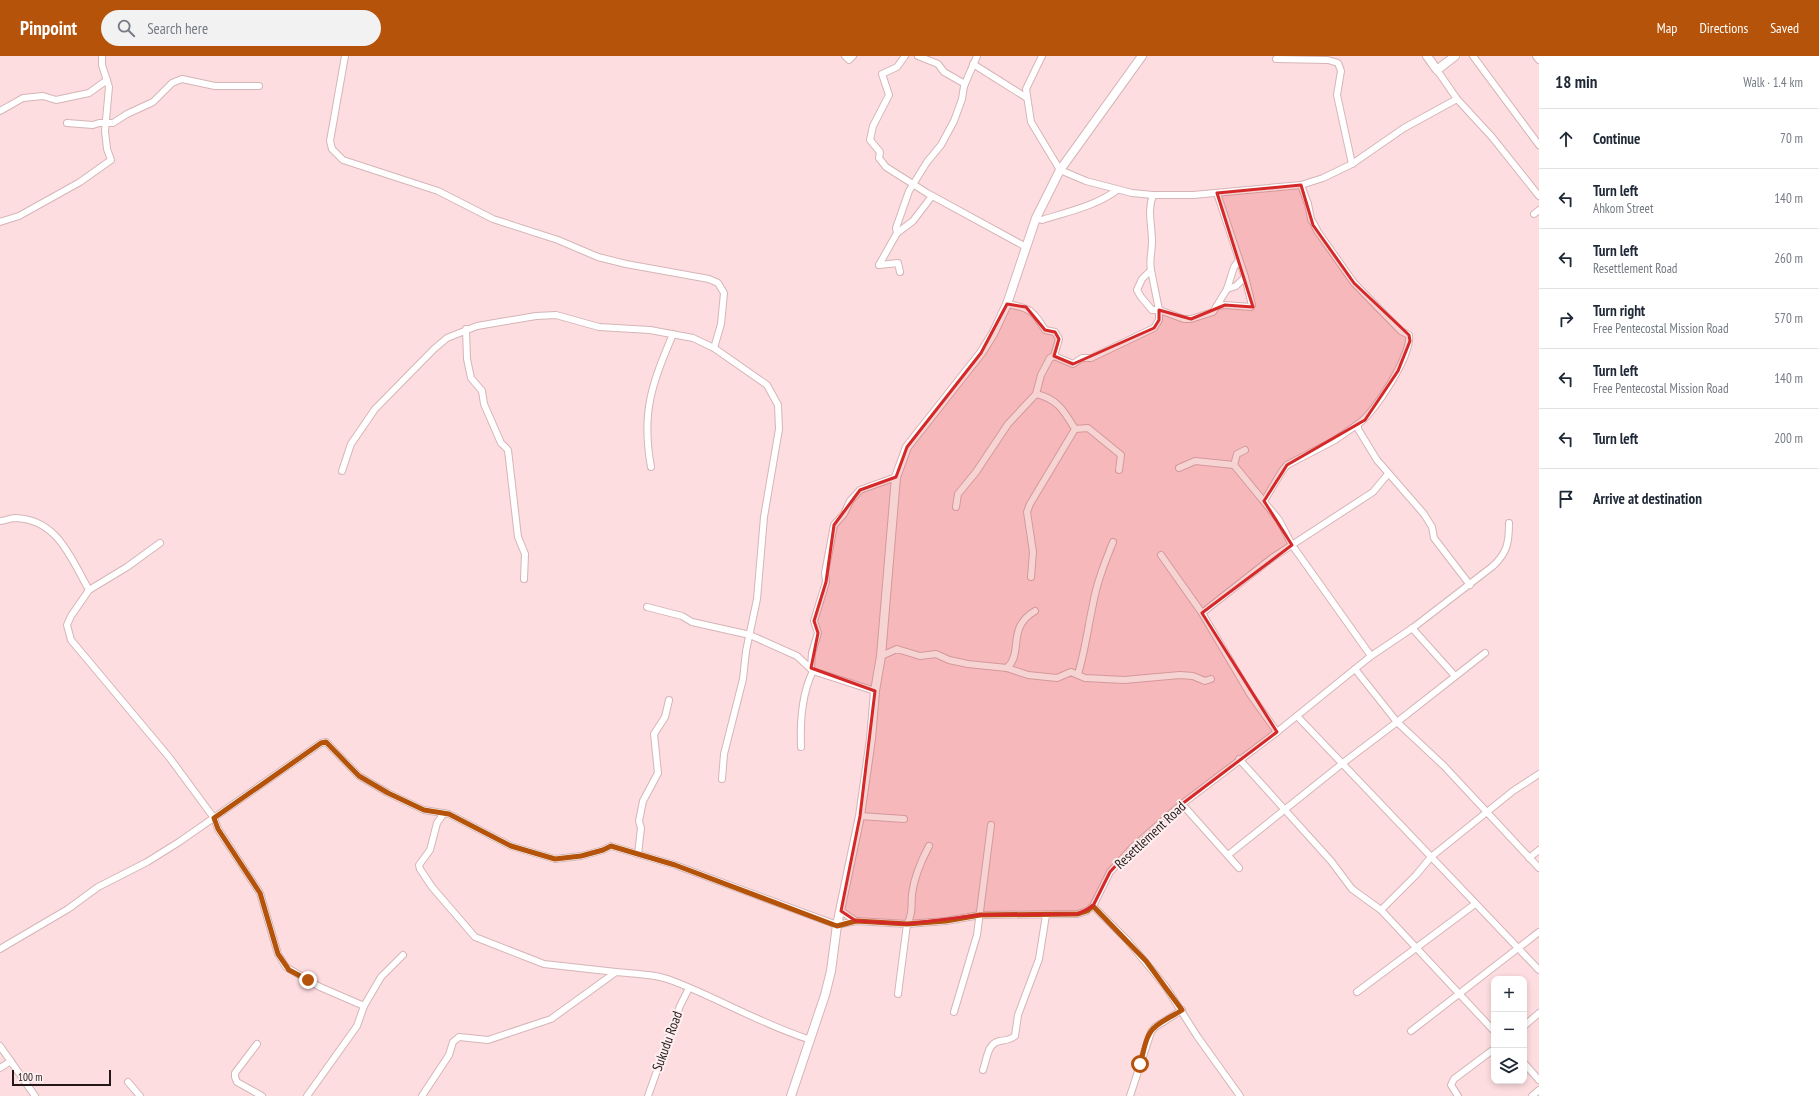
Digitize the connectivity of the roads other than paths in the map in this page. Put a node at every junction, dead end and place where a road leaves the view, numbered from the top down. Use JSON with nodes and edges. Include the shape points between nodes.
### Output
{"nodes":[{"id":1,"x":102,"y":56,"type":"edge"},
{"id":2,"x":345,"y":56,"type":"edge"},
{"id":3,"x":845,"y":56,"type":"edge"},
{"id":4,"x":853,"y":56,"type":"edge"},
{"id":5,"x":905,"y":56,"type":"edge"},
{"id":6,"x":918,"y":56,"type":"edge"},
{"id":7,"x":977,"y":56,"type":"edge"},
{"id":8,"x":1042,"y":56,"type":"edge"},
{"id":9,"x":1142,"y":56,"type":"edge"},
{"id":10,"x":1427,"y":56,"type":"edge"},
{"id":11,"x":1455,"y":56,"type":"edge"},
{"id":12,"x":1473,"y":56,"type":"edge"},
{"id":13,"x":1536,"y":56,"type":"edge"},
{"id":14,"x":1276,"y":59,"type":"dead end"},
{"id":15,"x":1539,"y":60,"type":"edge"},
{"id":16,"x":973,"y":64,"type":"junction"},
{"id":17,"x":1437,"y":70,"type":"junction"},
{"id":18,"x":106,"y":80,"type":"junction"},
{"id":19,"x":965,"y":84,"type":"junction"},
{"id":20,"x":259,"y":86,"type":"dead end"},
{"id":21,"x":1027,"y":98,"type":"junction"},
{"id":22,"x":1457,"y":99,"type":"junction"},
{"id":23,"x":0,"y":111,"type":"edge"},
{"id":24,"x":67,"y":123,"type":"dead end"},
{"id":25,"x":105,"y":123,"type":"junction"},
{"id":26,"x":1539,"y":145,"type":"edge"},
{"id":27,"x":1352,"y":164,"type":"junction"},
{"id":28,"x":1060,"y":170,"type":"junction"},
{"id":29,"x":913,"y":184,"type":"junction"},
{"id":30,"x":1301,"y":185,"type":"junction"},
{"id":31,"x":1117,"y":190,"type":"junction"},
{"id":32,"x":1217,"y":193,"type":"junction"},
{"id":33,"x":932,"y":196,"type":"junction"},
{"id":34,"x":1153,"y":196,"type":"junction"},
{"id":35,"x":1539,"y":196,"type":"edge"},
{"id":36,"x":1036,"y":218,"type":"junction"},
{"id":37,"x":0,"y":222,"type":"edge"},
{"id":38,"x":897,"y":233,"type":"junction"},
{"id":39,"x":1026,"y":247,"type":"junction"},
{"id":40,"x":1239,"y":260,"type":"junction"},
{"id":41,"x":1151,"y":270,"type":"junction"},
{"id":42,"x":900,"y":272,"type":"dead end"},
{"id":43,"x":1245,"y":277,"type":"junction"},
{"id":44,"x":1227,"y":289,"type":"junction"},
{"id":45,"x":1007,"y":304,"type":"junction"},
{"id":46,"x":1217,"y":306,"type":"junction"},
{"id":47,"x":1159,"y":310,"type":"junction"},
{"id":48,"x":466,"y":329,"type":"junction"},
{"id":49,"x":673,"y":334,"type":"junction"},
{"id":50,"x":714,"y":348,"type":"junction"},
{"id":51,"x":1054,"y":356,"type":"junction"},
{"id":52,"x":1036,"y":394,"type":"junction"},
{"id":53,"x":1358,"y":424,"type":"junction"},
{"id":54,"x":1075,"y":429,"type":"junction"},
{"id":55,"x":1245,"y":450,"type":"dead end"},
{"id":56,"x":1234,"y":465,"type":"junction"},
{"id":57,"x":651,"y":467,"type":"dead end"},
{"id":58,"x":1179,"y":468,"type":"dead end"},
{"id":59,"x":1119,"y":470,"type":"dead end"},
{"id":60,"x":342,"y":471,"type":"dead end"},
{"id":61,"x":1388,"y":474,"type":"junction"},
{"id":62,"x":896,"y":477,"type":"junction"},
{"id":63,"x":1264,"y":501,"type":"junction"},
{"id":64,"x":956,"y":507,"type":"dead end"},
{"id":65,"x":0,"y":521,"type":"edge"},
{"id":66,"x":1509,"y":523,"type":"dead end"},
{"id":67,"x":1113,"y":542,"type":"dead end"},
{"id":68,"x":160,"y":543,"type":"dead end"},
{"id":69,"x":1292,"y":545,"type":"junction"},
{"id":70,"x":1161,"y":555,"type":"dead end"},
{"id":71,"x":1032,"y":577,"type":"dead end"},
{"id":72,"x":524,"y":580,"type":"dead end"},
{"id":73,"x":1470,"y":585,"type":"junction"},
{"id":74,"x":89,"y":590,"type":"junction"},
{"id":75,"x":647,"y":607,"type":"dead end"},
{"id":76,"x":1035,"y":611,"type":"dead end"},
{"id":77,"x":1202,"y":613,"type":"junction"},
{"id":78,"x":1412,"y":628,"type":"junction"},
{"id":79,"x":750,"y":635,"type":"junction"},
{"id":80,"x":1485,"y":653,"type":"dead end"},
{"id":81,"x":882,"y":656,"type":"junction"},
{"id":82,"x":1371,"y":656,"type":"junction"},
{"id":83,"x":1007,"y":668,"type":"junction"},
{"id":84,"x":1355,"y":668,"type":"junction"},
{"id":85,"x":812,"y":669,"type":"junction"},
{"id":86,"x":1078,"y":674,"type":"junction"},
{"id":87,"x":1455,"y":676,"type":"junction"},
{"id":88,"x":1211,"y":679,"type":"dead end"},
{"id":89,"x":875,"y":691,"type":"junction"},
{"id":90,"x":669,"y":700,"type":"dead end"},
{"id":91,"x":1296,"y":716,"type":"junction"},
{"id":92,"x":1397,"y":722,"type":"junction"},
{"id":93,"x":1277,"y":732,"type":"junction"},
{"id":94,"x":801,"y":747,"type":"dead end"},
{"id":95,"x":1239,"y":759,"type":"junction"},
{"id":96,"x":1342,"y":763,"type":"junction"},
{"id":97,"x":1539,"y":774,"type":"edge"},
{"id":98,"x":722,"y":779,"type":"dead end"},
{"id":99,"x":1182,"y":804,"type":"junction"},
{"id":100,"x":1285,"y":810,"type":"junction"},
{"id":101,"x":444,"y":813,"type":"junction"},
{"id":102,"x":1488,"y":813,"type":"junction"},
{"id":103,"x":860,"y":816,"type":"junction"},
{"id":104,"x":214,"y":818,"type":"junction"},
{"id":105,"x":904,"y":819,"type":"dead end"},
{"id":106,"x":991,"y":825,"type":"dead end"},
{"id":107,"x":929,"y":846,"type":"dead end"},
{"id":108,"x":1539,"y":850,"type":"edge"},
{"id":109,"x":638,"y":854,"type":"junction"},
{"id":110,"x":1228,"y":855,"type":"junction"},
{"id":111,"x":1431,"y":857,"type":"junction"},
{"id":112,"x":1529,"y":858,"type":"junction"},
{"id":113,"x":1239,"y":868,"type":"dead end"},
{"id":114,"x":1539,"y":868,"type":"edge"},
{"id":115,"x":1475,"y":904,"type":"junction"},
{"id":116,"x":1093,"y":906,"type":"junction"},
{"id":117,"x":1381,"y":910,"type":"junction"},
{"id":118,"x":841,"y":911,"type":"junction"},
{"id":119,"x":980,"y":915,"type":"junction"},
{"id":120,"x":1046,"y":915,"type":"junction"},
{"id":121,"x":856,"y":921,"type":"junction"},
{"id":122,"x":907,"y":924,"type":"junction"},
{"id":123,"x":837,"y":926,"type":"junction"},
{"id":124,"x":1539,"y":932,"type":"edge"},
{"id":125,"x":1416,"y":947,"type":"junction"},
{"id":126,"x":1518,"y":947,"type":"junction"},
{"id":127,"x":0,"y":949,"type":"edge"},
{"id":128,"x":403,"y":955,"type":"dead end"},
{"id":129,"x":1539,"y":970,"type":"edge"},
{"id":130,"x":616,"y":972,"type":"junction"},
{"id":131,"x":689,"y":988,"type":"junction"},
{"id":132,"x":1357,"y":992,"type":"dead end"},
{"id":133,"x":898,"y":994,"type":"dead end"},
{"id":134,"x":1460,"y":994,"type":"junction"},
{"id":135,"x":364,"y":1006,"type":"junction"},
{"id":136,"x":1182,"y":1010,"type":"junction"},
{"id":137,"x":954,"y":1012,"type":"dead end"},
{"id":138,"x":1539,"y":1013,"type":"edge"},
{"id":139,"x":1527,"y":1023,"type":"edge"},
{"id":140,"x":1491,"y":1028,"type":"edge"},
{"id":141,"x":1411,"y":1031,"type":"dead end"},
{"id":142,"x":811,"y":1040,"type":"junction"},
{"id":143,"x":257,"y":1044,"type":"dead end"},
{"id":144,"x":0,"y":1046,"type":"edge"},
{"id":145,"x":1491,"y":1051,"type":"edge"},
{"id":146,"x":11,"y":1061,"type":"junction"},
{"id":147,"x":1527,"y":1066,"type":"edge"},
{"id":148,"x":0,"y":1068,"type":"edge"},
{"id":149,"x":984,"y":1070,"type":"dead end"},
{"id":150,"x":1539,"y":1080,"type":"edge"},
{"id":151,"x":128,"y":1082,"type":"dead end"},
{"id":152,"x":1539,"y":1090,"type":"edge"},
{"id":153,"x":35,"y":1096,"type":"edge"},
{"id":154,"x":140,"y":1096,"type":"edge"},
{"id":155,"x":262,"y":1096,"type":"edge"},
{"id":156,"x":307,"y":1096,"type":"edge"},
{"id":157,"x":422,"y":1096,"type":"edge"},
{"id":158,"x":648,"y":1096,"type":"edge"},
{"id":159,"x":792,"y":1096,"type":"edge"},
{"id":160,"x":1130,"y":1096,"type":"edge"},
{"id":161,"x":1240,"y":1096,"type":"edge"},
{"id":162,"x":1458,"y":1096,"type":"edge"},
{"id":163,"x":1532,"y":1096,"type":"edge"}],
"edges":[{"from":1,"to":18,"type":"street"},
{"from":2,"to":50,"type":"street","via":[[331,132],[332,149],[337,156],[370,170],[438,191],[493,219],[558,240],[598,257],[718,283],[724,293],[721,324]]},
{"from":3,"to":4,"type":"street","via":[[849,60]]},
{"from":5,"to":29,"type":"street","via":[[897,67],[882,74],[889,95],[873,126],[870,140],[880,152],[879,158],[886,167]]},
{"from":6,"to":19,"type":"street","via":[[938,64],[944,72]]},
{"from":7,"to":16,"type":"street"},
{"from":8,"to":21,"type":"street","via":[[1026,89]]},
{"from":9,"to":28,"type":"main road"},
{"from":10,"to":17,"type":"main road"},
{"from":11,"to":17,"type":"main road"},
{"from":12,"to":26,"type":"street"},
{"from":13,"to":15,"type":"street"},
{"from":14,"to":27,"type":"street","via":[[1328,60],[1338,63],[1341,71],[1337,95]]},
{"from":16,"to":19,"type":"street"},
{"from":16,"to":21,"type":"street"},
{"from":17,"to":22,"type":"street"},
{"from":18,"to":23,"type":"street","via":[[90,93],[56,100],[43,96],[22,98]]},
{"from":18,"to":25,"type":"street","via":[[109,97]]},
{"from":19,"to":29,"type":"street","via":[[954,121],[941,145]]},
{"from":20,"to":25,"type":"street","via":[[215,86],[182,79],[172,83],[153,102],[113,123]]},
{"from":21,"to":28,"type":"street","via":[[1030,122]]},
{"from":22,"to":27,"type":"street","via":[[1404,128]]},
{"from":22,"to":35,"type":"street","via":[[1492,137]]},
{"from":24,"to":25,"type":"street"},
{"from":25,"to":37,"type":"street","via":[[107,149],[111,160],[80,182],[35,208]]},
{"from":27,"to":30,"type":"street"},
{"from":28,"to":31,"type":"street"},
{"from":28,"to":36,"type":"main road"},
{"from":29,"to":33,"type":"street"},
{"from":29,"to":38,"type":"street","via":[[902,207]]},
{"from":30,"to":32,"type":"street"},
{"from":30,"to":53,"type":"street","via":[[1313,225],[1354,283],[1409,335],[1410,341],[1398,371],[1382,398],[1365,420]]},
{"from":31,"to":34,"type":"street"},
{"from":31,"to":36,"type":"street","via":[[1108,197],[1074,210],[1042,220]]},
{"from":32,"to":34,"type":"street"},
{"from":32,"to":40,"type":"street"},
{"from":33,"to":38,"type":"street","via":[[913,221]]},
{"from":33,"to":39,"type":"street"},
{"from":34,"to":41,"type":"street","via":[[1149,209]]},
{"from":36,"to":39,"type":"main road"},
{"from":38,"to":42,"type":"street","via":[[879,265],[898,263]]},
{"from":39,"to":45,"type":"main road"},
{"from":40,"to":43,"type":"street"},
{"from":40,"to":44,"type":"street"},
{"from":41,"to":47,"type":"street"},
{"from":41,"to":47,"type":"street","via":[[1142,279],[1137,290],[1152,310]]},
{"from":43,"to":44,"type":"street","via":[[1236,286]]},
{"from":43,"to":46,"type":"street","via":[[1252,305]]},
{"from":44,"to":46,"type":"street"},
{"from":45,"to":51,"type":"street","via":[[1026,307],[1045,330],[1055,332],[1059,339]]},
{"from":45,"to":62,"type":"main road","via":[[981,353],[907,447]]},
{"from":46,"to":47,"type":"street","via":[[1213,312],[1191,319]]},
{"from":47,"to":51,"type":"street","via":[[1159,320],[1154,328],[1091,358],[1082,358],[1073,364]]},
{"from":48,"to":49,"type":"street","via":[[506,320],[556,315],[599,327]]},
{"from":48,"to":60,"type":"street","via":[[447,338],[434,349],[375,409],[351,444]]},
{"from":48,"to":72,"type":"street","via":[[467,359],[471,378],[482,391],[484,404],[501,443],[508,450],[518,537],[525,554]]},
{"from":49,"to":50,"type":"street","via":[[693,338]]},
{"from":49,"to":57,"type":"street","via":[[655,376],[651,393],[646,432]]},
{"from":50,"to":79,"type":"street","via":[[767,385],[778,405],[780,416],[764,517],[757,599]]},
{"from":51,"to":52,"type":"street","via":[[1050,358],[1041,375]]},
{"from":52,"to":54,"type":"street","via":[[1048,397],[1063,409]]},
{"from":52,"to":64,"type":"street","via":[[1008,424],[958,494]]},
{"from":53,"to":61,"type":"street","via":[[1361,436]]},
{"from":53,"to":63,"type":"street","via":[[1335,440],[1288,465]]},
{"from":54,"to":59,"type":"street","via":[[1088,428],[1118,451],[1122,459]]},
{"from":54,"to":71,"type":"street","via":[[1027,512]]},
{"from":55,"to":56,"type":"street","via":[[1237,454]]},
{"from":56,"to":58,"type":"street","via":[[1195,461]]},
{"from":56,"to":63,"type":"street"},
{"from":61,"to":69,"type":"street","via":[[1373,492]]},
{"from":61,"to":73,"type":"street","via":[[1424,514],[1432,527],[1434,538]]},
{"from":62,"to":81,"type":"main road"},
{"from":62,"to":85,"type":"street","via":[[860,490],[834,525],[825,573],[826,582],[814,621],[818,633],[812,653]]},
{"from":63,"to":69,"type":"street","via":[[1279,520]]},
{"from":65,"to":74,"type":"street","via":[[15,518],[35,522],[51,531],[61,541]]},
{"from":66,"to":73,"type":"street","name":"Resettlement Road","via":[[1508,547],[1503,557]]},
{"from":67,"to":86,"type":"street","via":[[1093,603]]},
{"from":68,"to":74,"type":"street"},
{"from":69,"to":77,"type":"street"},
{"from":69,"to":82,"type":"street"},
{"from":70,"to":77,"type":"street"},
{"from":73,"to":78,"type":"street","name":"Resettlement Road"},
{"from":74,"to":104,"type":"street","via":[[67,625],[71,640],[169,758]]},
{"from":75,"to":79,"type":"street","via":[[682,616],[692,622]]},
{"from":76,"to":83,"type":"street","via":[[1021,622],[1015,639],[1012,663]]},
{"from":77,"to":93,"type":"street","via":[[1250,694]]},
{"from":78,"to":82,"type":"street","name":"Resettlement Road"},
{"from":78,"to":87,"type":"street"},
{"from":79,"to":85,"type":"street","via":[[797,656]]},
{"from":79,"to":98,"type":"street","via":[[743,679],[724,754]]},
{"from":80,"to":87,"type":"street"},
{"from":81,"to":83,"type":"street","via":[[897,649],[920,656],[936,654],[948,660],[968,664]]},
{"from":81,"to":89,"type":"main road"},
{"from":82,"to":84,"type":"street","name":"Resettlement Road"},
{"from":83,"to":86,"type":"street","via":[[1028,675],[1057,678],[1071,672]]},
{"from":84,"to":91,"type":"street","name":"Resettlement Road"},
{"from":84,"to":92,"type":"street"},
{"from":85,"to":89,"type":"street"},
{"from":85,"to":94,"type":"street","via":[[800,730]]},
{"from":86,"to":88,"type":"street","via":[[1085,678],[1124,680],[1180,675],[1193,676],[1205,681]]},
{"from":87,"to":92,"type":"street"},
{"from":89,"to":103,"type":"main road"},
{"from":90,"to":109,"type":"street","via":[[665,717],[654,734],[658,773],[642,801]]},
{"from":91,"to":93,"type":"street","name":"Resettlement Road"},
{"from":91,"to":96,"type":"street"},
{"from":92,"to":96,"type":"street"},
{"from":92,"to":102,"type":"street","via":[[1444,766]]},
{"from":93,"to":95,"type":"street","name":"Resettlement Road"},
{"from":95,"to":99,"type":"street","name":"Resettlement Road"},
{"from":95,"to":100,"type":"street"},
{"from":96,"to":100,"type":"street"},
{"from":96,"to":111,"type":"street"},
{"from":97,"to":102,"type":"street","via":[[1512,791]]},
{"from":99,"to":110,"type":"street"},
{"from":99,"to":116,"type":"street","name":"Resettlement Road","via":[[1133,847],[1110,872]]},
{"from":100,"to":110,"type":"street"},
{"from":100,"to":117,"type":"street","via":[[1331,861],[1352,889]]},
{"from":101,"to":104,"type":"street","via":[[424,810],[388,793],[354,771],[326,742]]},
{"from":101,"to":109,"type":"street","via":[[511,846],[555,859],[581,856],[611,846]]},
{"from":101,"to":130,"type":"street","via":[[436,823],[430,850],[419,865],[420,869],[475,937],[544,964]]},
{"from":102,"to":111,"type":"street"},
{"from":102,"to":112,"type":"street"},
{"from":103,"to":105,"type":"street"},
{"from":103,"to":118,"type":"main road"},
{"from":104,"to":127,"type":"street","via":[[166,850],[98,887],[68,909]]},
{"from":104,"to":135,"type":"street","via":[[218,829],[260,893],[278,954],[286,967],[320,987]]},
{"from":106,"to":119,"type":"street"},
{"from":107,"to":122,"type":"street","via":[[921,861],[912,892],[911,917]]},
{"from":108,"to":112,"type":"street"},
{"from":109,"to":123,"type":"street","via":[[675,865]]},
{"from":110,"to":113,"type":"street"},
{"from":111,"to":115,"type":"street"},
{"from":111,"to":117,"type":"street"},
{"from":112,"to":114,"type":"street"},
{"from":115,"to":125,"type":"street"},
{"from":115,"to":126,"type":"street"},
{"from":116,"to":120,"type":"street","via":[[1078,914]]},
{"from":116,"to":136,"type":"street","via":[[1146,961]]},
{"from":117,"to":125,"type":"street"},
{"from":118,"to":121,"type":"street"},
{"from":118,"to":123,"type":"main road"},
{"from":119,"to":120,"type":"street"},
{"from":119,"to":122,"type":"street"},
{"from":119,"to":137,"type":"street","via":[[977,935]]},
{"from":120,"to":149,"type":"street","via":[[1039,959],[1018,1015],[1015,1036],[991,1045]]},
{"from":121,"to":122,"type":"street"},
{"from":121,"to":123,"type":"street"},
{"from":122,"to":133,"type":"street"},
{"from":123,"to":142,"type":"main road","via":[[831,971]]},
{"from":124,"to":126,"type":"street"},
{"from":125,"to":132,"type":"street"},
{"from":125,"to":134,"type":"street"},
{"from":126,"to":129,"type":"street"},
{"from":126,"to":134,"type":"street"},
{"from":128,"to":135,"type":"street","via":[[381,977]]},
{"from":130,"to":131,"type":"street","via":[[666,979]]},
{"from":130,"to":157,"type":"street","via":[[551,1019],[488,1040],[459,1037],[453,1042],[449,1055]]},
{"from":131,"to":142,"type":"street","via":[[773,1026]]},
{"from":131,"to":158,"type":"street","name":"Sukudu Road","via":[[680,1006]]},
{"from":134,"to":140,"type":"street"},
{"from":134,"to":141,"type":"street"},
{"from":135,"to":156,"type":"street","via":[[357,1026]]},
{"from":136,"to":160,"type":"street","via":[[1155,1027],[1147,1038]]},
{"from":136,"to":161,"type":"street","via":[[1197,1036]]},
{"from":138,"to":139,"type":"street"},
{"from":142,"to":159,"type":"main road"},
{"from":143,"to":155,"type":"street","via":[[234,1077],[237,1082]]},
{"from":144,"to":146,"type":"street"},
{"from":145,"to":162,"type":"street","via":[[1454,1079],[1451,1085]]},
{"from":146,"to":148,"type":"street"},
{"from":146,"to":153,"type":"street"},
{"from":147,"to":150,"type":"street"},
{"from":151,"to":154,"type":"street"},
{"from":152,"to":163,"type":"street"}]}
